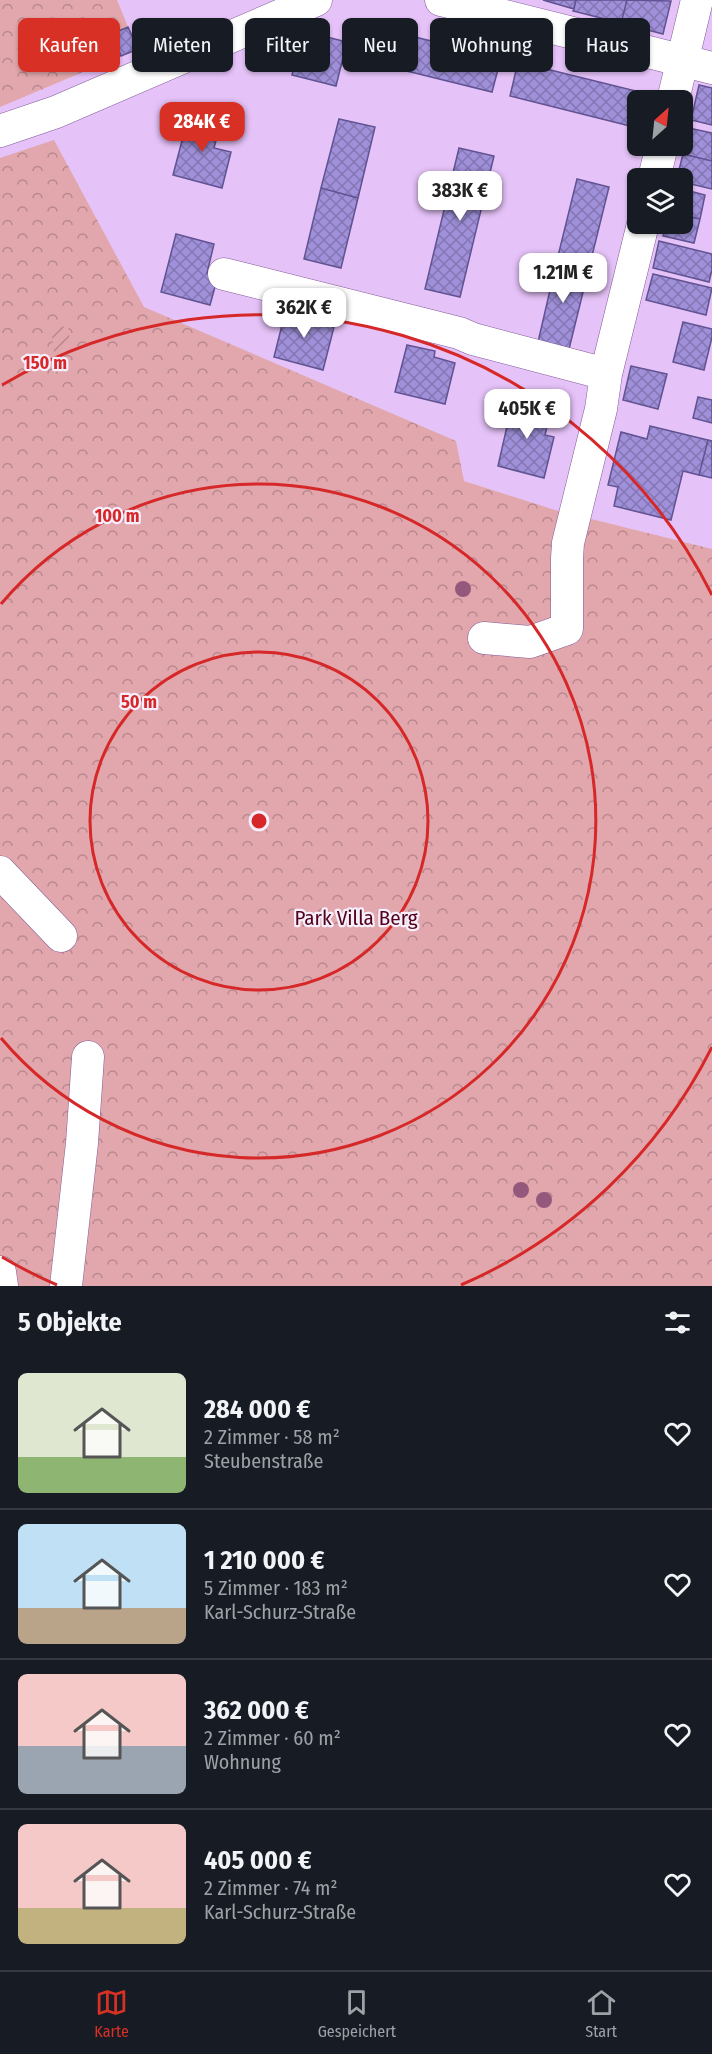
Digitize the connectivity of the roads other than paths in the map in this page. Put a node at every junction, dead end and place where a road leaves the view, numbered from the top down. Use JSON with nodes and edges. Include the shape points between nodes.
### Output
{"nodes":[{"id":1,"x":316,"y":0,"type":"edge"},
{"id":2,"x":441,"y":0,"type":"edge"},
{"id":3,"x":697,"y":0,"type":"edge"},
{"id":4,"x":697,"y":64,"type":"edge"},
{"id":5,"x":680,"y":90,"type":"edge"},
{"id":6,"x":0,"y":131,"type":"edge"},
{"id":7,"x":641,"y":234,"type":"edge"},
{"id":8,"x":224,"y":273,"type":"dead end"},
{"id":9,"x":606,"y":374,"type":"junction"},
{"id":10,"x":484,"y":638,"type":"dead end"},
{"id":11,"x":0,"y":872,"type":"edge"},
{"id":12,"x":61,"y":936,"type":"dead end"},
{"id":13,"x":88,"y":1057,"type":"dead end"},
{"id":14,"x":0,"y":1272,"type":"edge"},
{"id":15,"x":2,"y":1286,"type":"edge"},
{"id":16,"x":66,"y":1286,"type":"edge"}],
"edges":[{"from":1,"to":6,"type":"street","via":[[56,112]]},
{"from":2,"to":4,"type":"street"},
{"from":3,"to":4,"type":"street"},
{"from":4,"to":5,"type":"street"},
{"from":7,"to":9,"type":"street"},
{"from":8,"to":9,"type":"street"},
{"from":9,"to":10,"type":"street","via":[[568,543],[567,629],[530,642]]},
{"from":11,"to":12,"type":"street"},
{"from":13,"to":16,"type":"street"},
{"from":14,"to":15,"type":"street"}]}
